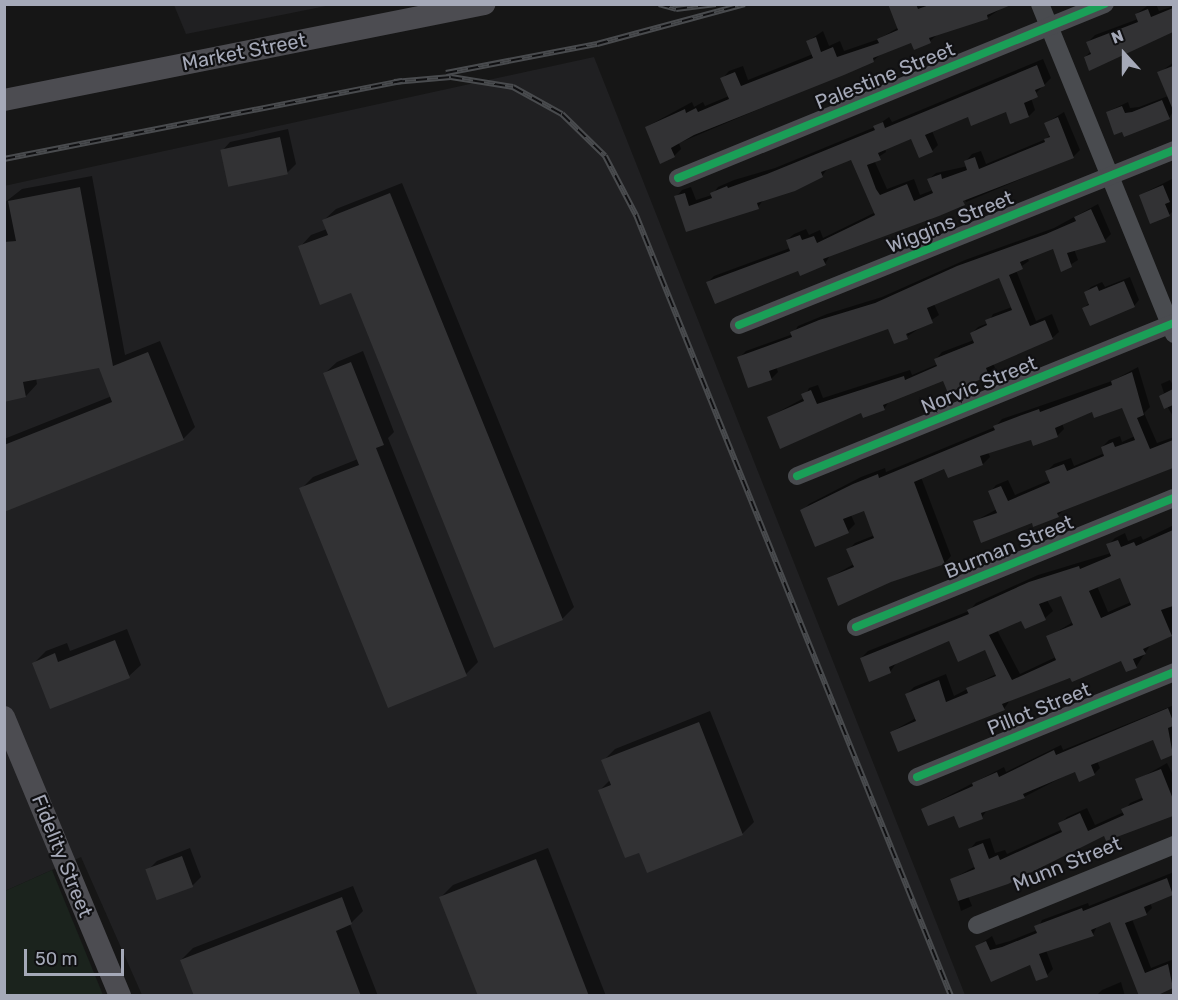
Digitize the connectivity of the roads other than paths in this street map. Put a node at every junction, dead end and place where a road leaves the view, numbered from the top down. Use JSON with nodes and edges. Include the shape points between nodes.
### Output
{"nodes":[{"id":1,"x":484,"y":4,"type":"edge"},
{"id":2,"x":1040,"y":4,"type":"edge"},
{"id":3,"x":1105,"y":4,"type":"edge"},
{"id":4,"x":1050,"y":27,"type":"junction"},
{"id":5,"x":4,"y":100,"type":"edge"},
{"id":6,"x":1173,"y":150,"type":"edge"},
{"id":7,"x":1110,"y":176,"type":"junction"},
{"id":8,"x":678,"y":178,"type":"dead end"},
{"id":9,"x":739,"y":325,"type":"dead end"},
{"id":10,"x":1172,"y":327,"type":"edge"},
{"id":11,"x":797,"y":476,"type":"dead end"},
{"id":12,"x":1173,"y":498,"type":"edge"},
{"id":13,"x":856,"y":627,"type":"dead end"},
{"id":14,"x":1173,"y":672,"type":"edge"},
{"id":15,"x":4,"y":717,"type":"edge"},
{"id":16,"x":917,"y":777,"type":"dead end"},
{"id":17,"x":1173,"y":845,"type":"edge"},
{"id":18,"x":977,"y":925,"type":"dead end"},
{"id":19,"x":120,"y":996,"type":"edge"}],
"edges":[{"from":1,"to":5,"type":"main road","name":"Market Street"},
{"from":2,"to":4,"type":"street"},
{"from":3,"to":4,"type":"street","name":"Palestine Street"},
{"from":4,"to":7,"type":"street"},
{"from":4,"to":8,"type":"street","name":"Palestine Street"},
{"from":6,"to":7,"type":"street","name":"Wiggins Street"},
{"from":7,"to":9,"type":"street","name":"Wiggins Street"},
{"from":7,"to":10,"type":"street"},
{"from":10,"to":11,"type":"street","name":"Norvic Street"},
{"from":12,"to":13,"type":"street","name":"Burman Street"},
{"from":14,"to":16,"type":"street","name":"Pillot Street"},
{"from":15,"to":19,"type":"main road","name":"Fidelity Street"},
{"from":17,"to":18,"type":"street","name":"Munn Street"}]}
